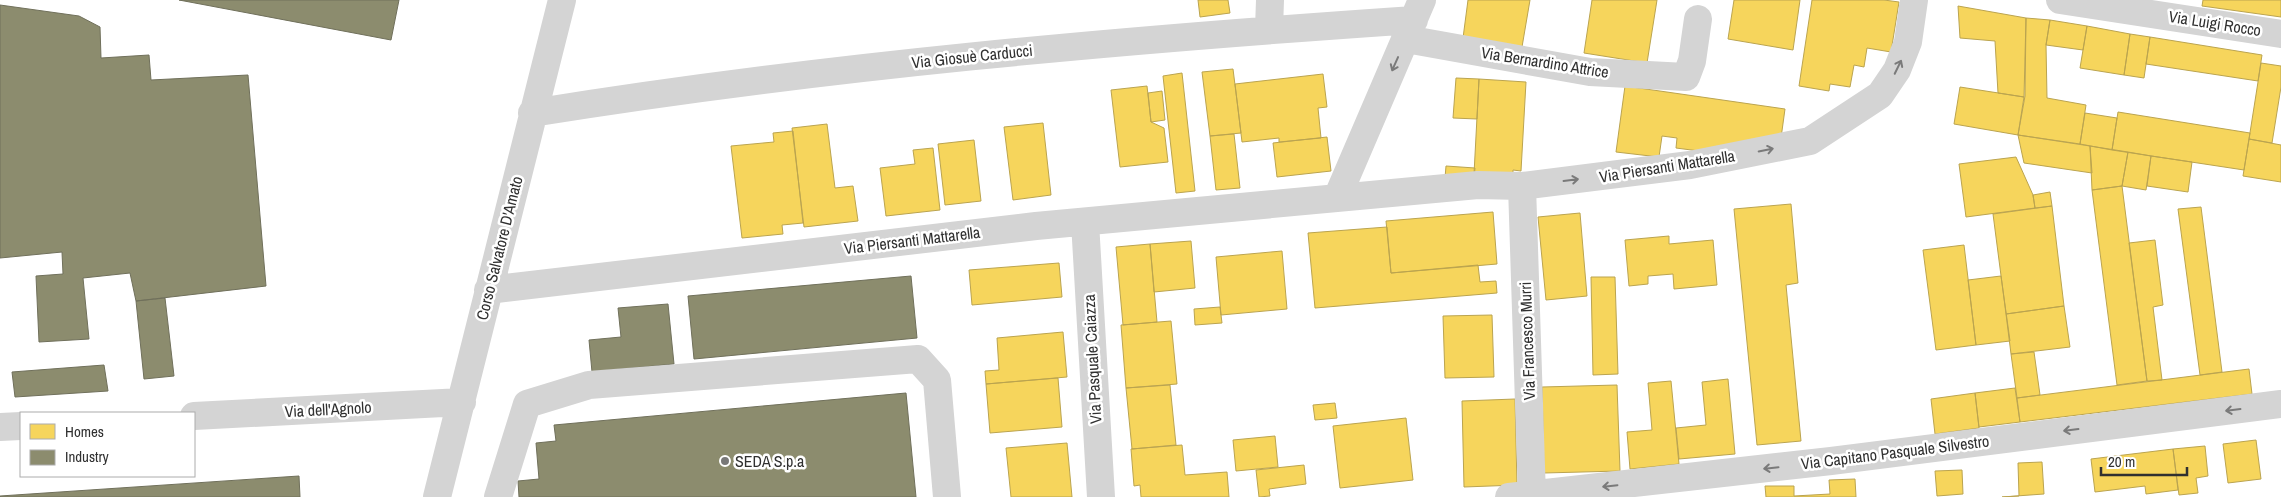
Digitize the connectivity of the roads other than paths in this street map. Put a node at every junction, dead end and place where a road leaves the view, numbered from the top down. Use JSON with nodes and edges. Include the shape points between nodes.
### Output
{"nodes":[{"id":1,"x":562,"y":0,"type":"edge"},
{"id":2,"x":1270,"y":0,"type":"edge"},
{"id":3,"x":1914,"y":0,"type":"edge"},
{"id":4,"x":2060,"y":0,"type":"edge"},
{"id":5,"x":1698,"y":19,"type":"dead end"},
{"id":6,"x":1414,"y":20,"type":"edge"},
{"id":7,"x":1269,"y":29,"type":"junction"},
{"id":8,"x":2281,"y":34,"type":"edge"},
{"id":9,"x":532,"y":113,"type":"junction"},
{"id":10,"x":1522,"y":186,"type":"junction"},
{"id":11,"x":1337,"y":198,"type":"junction"},
{"id":12,"x":1085,"y":222,"type":"junction"},
{"id":13,"x":488,"y":290,"type":"junction"},
{"id":14,"x":462,"y":402,"type":"junction"},
{"id":15,"x":2281,"y":404,"type":"edge"},
{"id":16,"x":195,"y":416,"type":"edge"},
{"id":17,"x":20,"y":426,"type":"edge"},
{"id":18,"x":0,"y":427,"type":"edge"},
{"id":19,"x":1524,"y":496,"type":"edge"},
{"id":20,"x":437,"y":497,"type":"edge"},
{"id":21,"x":498,"y":497,"type":"edge"},
{"id":22,"x":947,"y":497,"type":"edge"},
{"id":23,"x":1101,"y":497,"type":"edge"}],
"edges":[{"from":1,"to":9,"type":"street","name":"Corso Salvatore D'Amato"},
{"from":2,"to":7,"type":"street"},
{"from":10,"to":3,"type":"street","name":"Via Piersanti Mattarella","one_way":true,"via":[[1690,164],[1810,141],[1880,95],[1897,70],[1908,42]]},
{"from":4,"to":8,"type":"street","name":"Via Luigi Rocco"},
{"from":5,"to":6,"type":"street","name":"Via Bernardino Attrice","via":[[1692,61],[1686,77],[1590,72]]},
{"from":6,"to":7,"type":"street","name":"Via Giosuè Carducci"},
{"from":6,"to":11,"type":"street","one_way":true},
{"from":7,"to":9,"type":"street","name":"Via Giosuè Carducci","via":[[929,60]]},
{"from":9,"to":13,"type":"street","name":"Corso Salvatore D'Amato"},
{"from":10,"to":11,"type":"street","name":"Via Piersanti Mattarella","via":[[1478,186]]},
{"from":10,"to":19,"type":"street","name":"Via Francesco Murri"},
{"from":11,"to":12,"type":"street","name":"Via Piersanti Mattarella"},
{"from":12,"to":13,"type":"street","name":"Via Piersanti Mattarella"},
{"from":12,"to":23,"type":"street","name":"Via Pasquale Caiazza"},
{"from":13,"to":14,"type":"street","name":"Corso Salvatore D'Amato"},
{"from":14,"to":16,"type":"street","name":"Via dell'Agnolo"},
{"from":14,"to":20,"type":"street","name":"Corso Salvatore D'Amato"},
{"from":15,"to":19,"type":"street","name":"Via Capitano Pasquale Silvestro","one_way":true},
{"from":17,"to":18,"type":"street"},
{"from":21,"to":22,"type":"street","via":[[527,404],[589,385],[918,360],[938,380]]}]}
